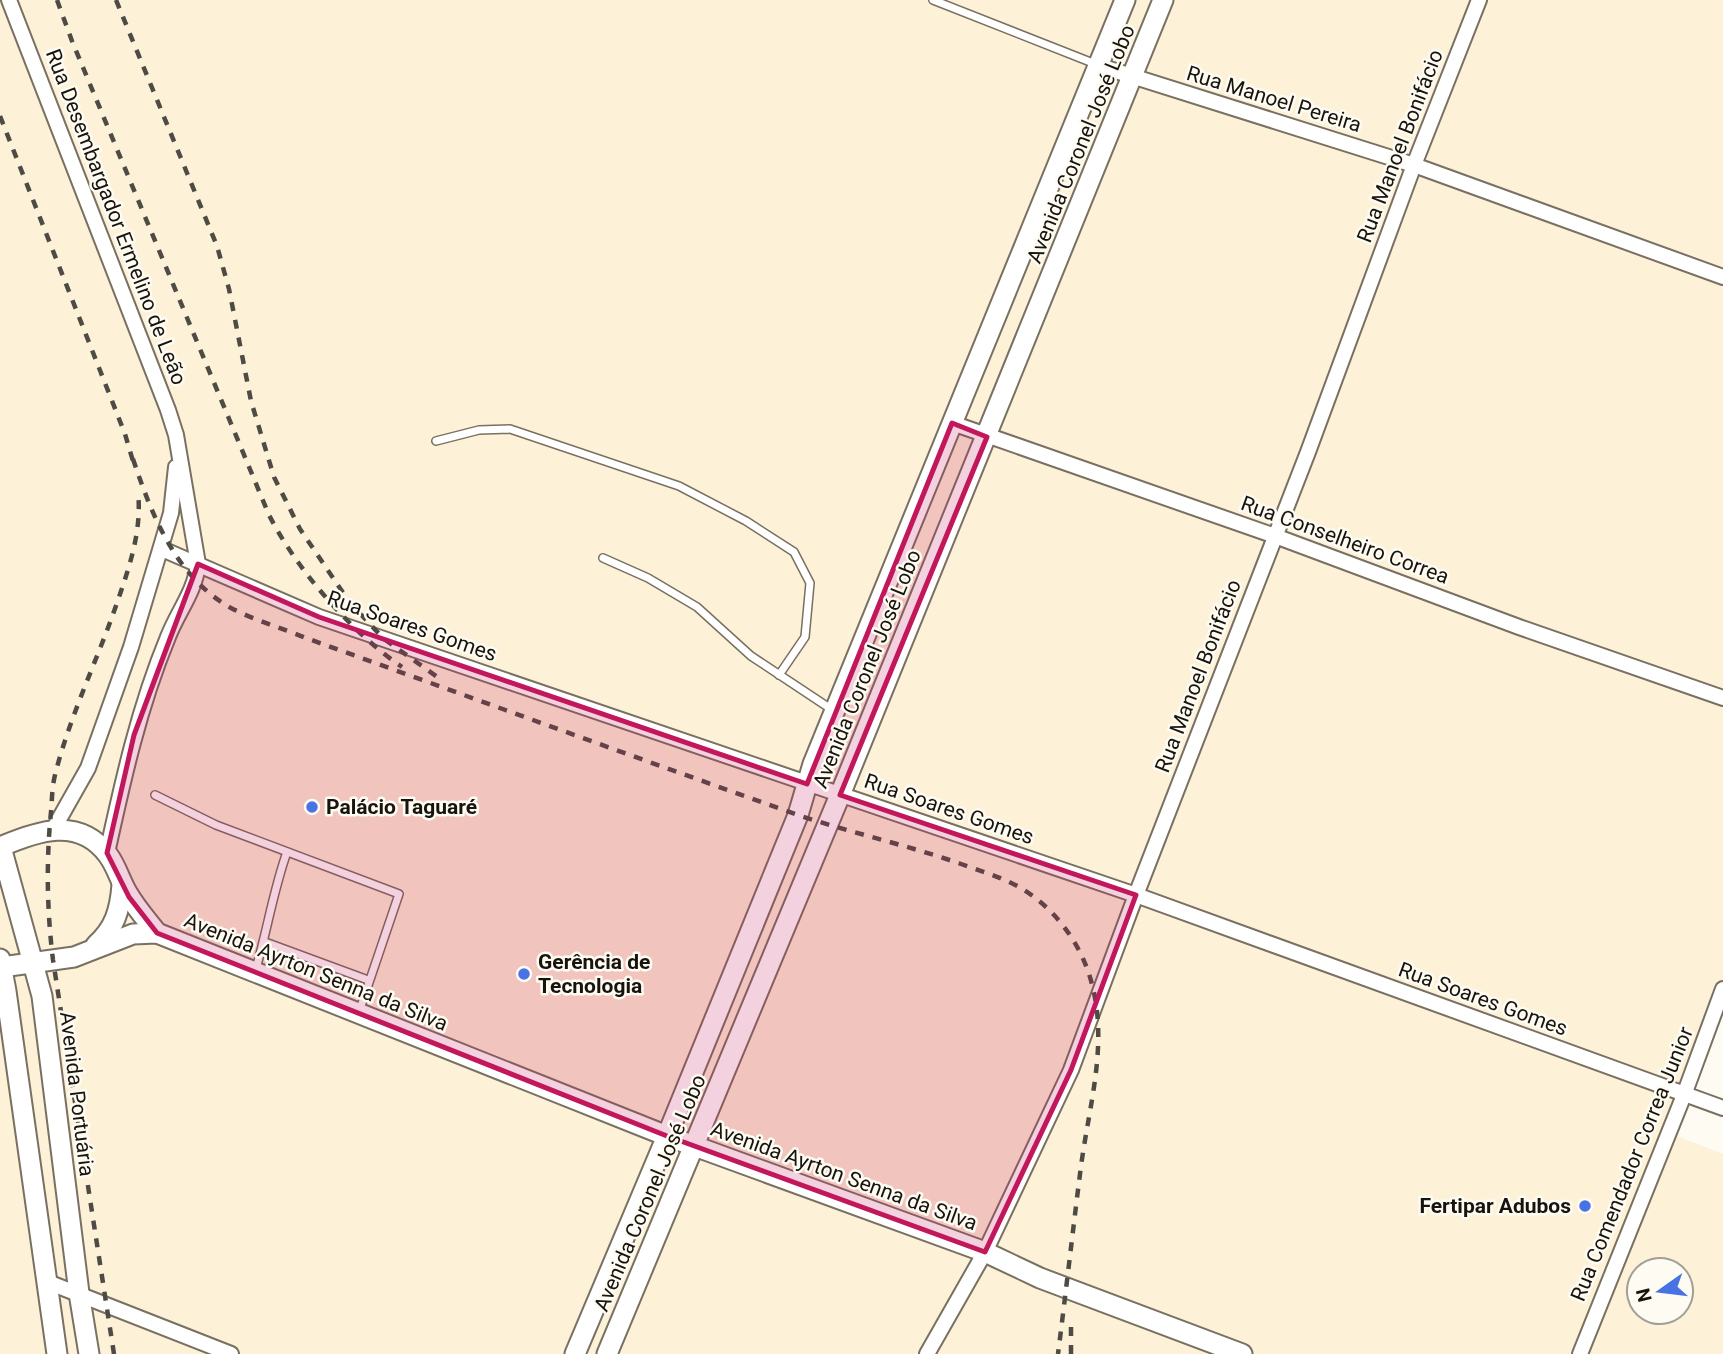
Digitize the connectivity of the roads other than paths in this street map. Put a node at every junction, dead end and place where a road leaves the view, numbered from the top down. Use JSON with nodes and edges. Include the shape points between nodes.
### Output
{"nodes":[{"id":1,"x":9,"y":0,"type":"edge"},
{"id":2,"x":933,"y":0,"type":"edge"},
{"id":3,"x":1125,"y":0,"type":"edge"},
{"id":4,"x":1163,"y":0,"type":"edge"},
{"id":5,"x":1479,"y":0,"type":"edge"},
{"id":6,"x":1100,"y":66,"type":"junction"},
{"id":7,"x":1133,"y":77,"type":"junction"},
{"id":8,"x":1414,"y":165,"type":"junction"},
{"id":9,"x":1723,"y":277,"type":"edge"},
{"id":10,"x":952,"y":423,"type":"junction"},
{"id":11,"x":987,"y":437,"type":"junction"},
{"id":12,"x":436,"y":441,"type":"dead end"},
{"id":13,"x":177,"y":452,"type":"junction"},
{"id":14,"x":1275,"y":536,"type":"junction"},
{"id":15,"x":162,"y":549,"type":"junction"},
{"id":16,"x":603,"y":558,"type":"dead end"},
{"id":17,"x":198,"y":564,"type":"junction"},
{"id":18,"x":779,"y":675,"type":"junction"},
{"id":19,"x":1723,"y":698,"type":"edge"},
{"id":20,"x":835,"y":711,"type":"junction"},
{"id":21,"x":807,"y":784,"type":"junction"},
{"id":22,"x":155,"y":795,"type":"dead end"},
{"id":23,"x":840,"y":795,"type":"junction"},
{"id":24,"x":53,"y":830,"type":"junction"},
{"id":25,"x":0,"y":846,"type":"edge"},
{"id":26,"x":287,"y":852,"type":"junction"},
{"id":27,"x":107,"y":853,"type":"junction"},
{"id":28,"x":122,"y":885,"type":"junction"},
{"id":29,"x":1136,"y":895,"type":"junction"},
{"id":30,"x":157,"y":933,"type":"junction"},
{"id":31,"x":265,"y":942,"type":"junction"},
{"id":32,"x":87,"y":952,"type":"junction"},
{"id":33,"x":1,"y":963,"type":"edge"},
{"id":34,"x":33,"y":963,"type":"junction"},
{"id":35,"x":255,"y":973,"type":"junction"},
{"id":36,"x":368,"y":980,"type":"junction"},
{"id":37,"x":1723,"y":989,"type":"edge"},
{"id":38,"x":359,"y":1013,"type":"junction"},
{"id":39,"x":1684,"y":1094,"type":"junction"},
{"id":40,"x":1723,"y":1108,"type":"edge"},
{"id":41,"x":667,"y":1136,"type":"junction"},
{"id":42,"x":694,"y":1146,"type":"junction"},
{"id":43,"x":985,"y":1252,"type":"junction"},
{"id":44,"x":45,"y":1281,"type":"junction"},
{"id":45,"x":79,"y":1293,"type":"junction"},
{"id":46,"x":57,"y":1354,"type":"edge"},
{"id":47,"x":89,"y":1354,"type":"edge"},
{"id":48,"x":232,"y":1354,"type":"edge"},
{"id":49,"x":575,"y":1354,"type":"edge"},
{"id":50,"x":607,"y":1354,"type":"edge"},
{"id":51,"x":927,"y":1354,"type":"edge"},
{"id":52,"x":1242,"y":1354,"type":"edge"},
{"id":53,"x":1580,"y":1354,"type":"edge"}],
"edges":[{"from":1,"to":13,"type":"street","name":"Rua Desembargador Ermelino de Leão","via":[[168,410]]},
{"from":2,"to":6,"type":"lane","name":"Rua Manoel Pereira"},
{"from":3,"to":6,"type":"street","name":"Avenida Coronel José Lobo"},
{"from":4,"to":7,"type":"street","name":"Avenida Coronel José Lobo"},
{"from":5,"to":8,"type":"street","name":"Rua Manoel Bonifácio"},
{"from":6,"to":7,"type":"street","name":"Rua Manoel Pereira"},
{"from":6,"to":10,"type":"street","name":"Avenida Coronel José Lobo"},
{"from":7,"to":8,"type":"street","name":"Rua Manoel Pereira"},
{"from":7,"to":11,"type":"street","name":"Avenida Coronel José Lobo"},
{"from":8,"to":9,"type":"street","name":"Rua Manoel Pereira"},
{"from":8,"to":14,"type":"street","name":"Rua Manoel Bonifácio"},
{"from":10,"to":11,"type":"street","name":"Rua Conselheiro Correa"},
{"from":10,"to":20,"type":"street","name":"Avenida Coronel José Lobo"},
{"from":11,"to":14,"type":"street","name":"Rua Conselheiro Correa"},
{"from":11,"to":23,"type":"street","name":"Avenida Coronel José Lobo"},
{"from":12,"to":18,"type":"lane","via":[[479,430],[510,429],[678,486],[793,552],[810,583],[805,637]]},
{"from":13,"to":15,"type":"street","name":"Rua Desembargador Ermelino de Leão"},
{"from":13,"to":17,"type":"street","name":"Rua Desembargador Ermelino de Leão"},
{"from":14,"to":19,"type":"street","name":"Rua Conselheiro Correa"},
{"from":14,"to":29,"type":"street","name":"Rua Manoel Bonifácio"},
{"from":15,"to":17,"type":"street","name":"Rua Soares Gomes"},
{"from":15,"to":24,"type":"street","name":"Rua Desembargador Ermelino de Leão","via":[[97,746]]},
{"from":16,"to":18,"type":"lane","via":[[697,607]]},
{"from":17,"to":21,"type":"street","name":"Rua Soares Gomes","via":[[319,617]]},
{"from":17,"to":27,"type":"street","name":"Rua Desembargador Ermelino de Leão","via":[[196,582],[168,635],[134,735]]},
{"from":18,"to":20,"type":"lane"},
{"from":20,"to":21,"type":"street","name":"Avenida Coronel José Lobo"},
{"from":21,"to":23,"type":"street","name":"Rua Soares Gomes"},
{"from":21,"to":41,"type":"street","name":"Avenida Coronel José Lobo"},
{"from":22,"to":26,"type":"lane"},
{"from":23,"to":29,"type":"street","name":"Rua Soares Gomes"},
{"from":23,"to":42,"type":"street","name":"Avenida Coronel José Lobo"},
{"from":24,"to":25,"type":"street"},
{"from":24,"to":27,"type":"street","via":[[87,837]]},
{"from":25,"to":34,"type":"street","name":"Avenida Portuária"},
{"from":26,"to":31,"type":"lane","via":[[276,882]]},
{"from":26,"to":36,"type":"lane","via":[[398,894]]},
{"from":27,"to":28,"type":"street","name":"Avenida Ayrton Senna da Silva"},
{"from":28,"to":30,"type":"street","name":"Avenida Ayrton Senna da Silva"},
{"from":28,"to":32,"type":"street","via":[[115,923]]},
{"from":29,"to":39,"type":"street","name":"Rua Soares Gomes"},
{"from":29,"to":43,"type":"street","name":"Rua Manoel Bonifácio","via":[[1070,1070]]},
{"from":30,"to":32,"type":"street","name":"Avenida Ayrton Senna da Silva","via":[[133,934]]},
{"from":30,"to":35,"type":"street","name":"Avenida Ayrton Senna da Silva"},
{"from":31,"to":35,"type":"lane"},
{"from":31,"to":36,"type":"lane"},
{"from":32,"to":34,"type":"street","name":"Avenida Ayrton Senna da Silva"},
{"from":33,"to":34,"type":"street","name":"Avenida Ayrton Senna da Silva"},
{"from":33,"to":44,"type":"street"},
{"from":34,"to":45,"type":"street","name":"Avenida Portuária","via":[[42,996]]},
{"from":35,"to":38,"type":"street","name":"Avenida Ayrton Senna da Silva"},
{"from":36,"to":38,"type":"lane"},
{"from":37,"to":39,"type":"street","name":"Rua Comendador Correa Junior"},
{"from":38,"to":41,"type":"street","name":"Avenida Ayrton Senna da Silva"},
{"from":39,"to":40,"type":"street","name":"Rua Soares Gomes"},
{"from":39,"to":53,"type":"street","name":"Rua Comendador Correa Junior"},
{"from":41,"to":42,"type":"street","name":"Avenida Ayrton Senna da Silva"},
{"from":41,"to":49,"type":"street","name":"Avenida Coronel José Lobo"},
{"from":42,"to":43,"type":"street","name":"Avenida Ayrton Senna da Silva"},
{"from":42,"to":50,"type":"street","name":"Avenida Coronel José Lobo"},
{"from":43,"to":51,"type":"street","name":"Rua Manoel Bonifácio"},
{"from":43,"to":52,"type":"street","name":"Avenida Ayrton Senna da Silva","via":[[1040,1278]]},
{"from":44,"to":45,"type":"street"},
{"from":44,"to":46,"type":"street"},
{"from":45,"to":47,"type":"street","name":"Avenida Portuária"},
{"from":45,"to":48,"type":"street"}]}
